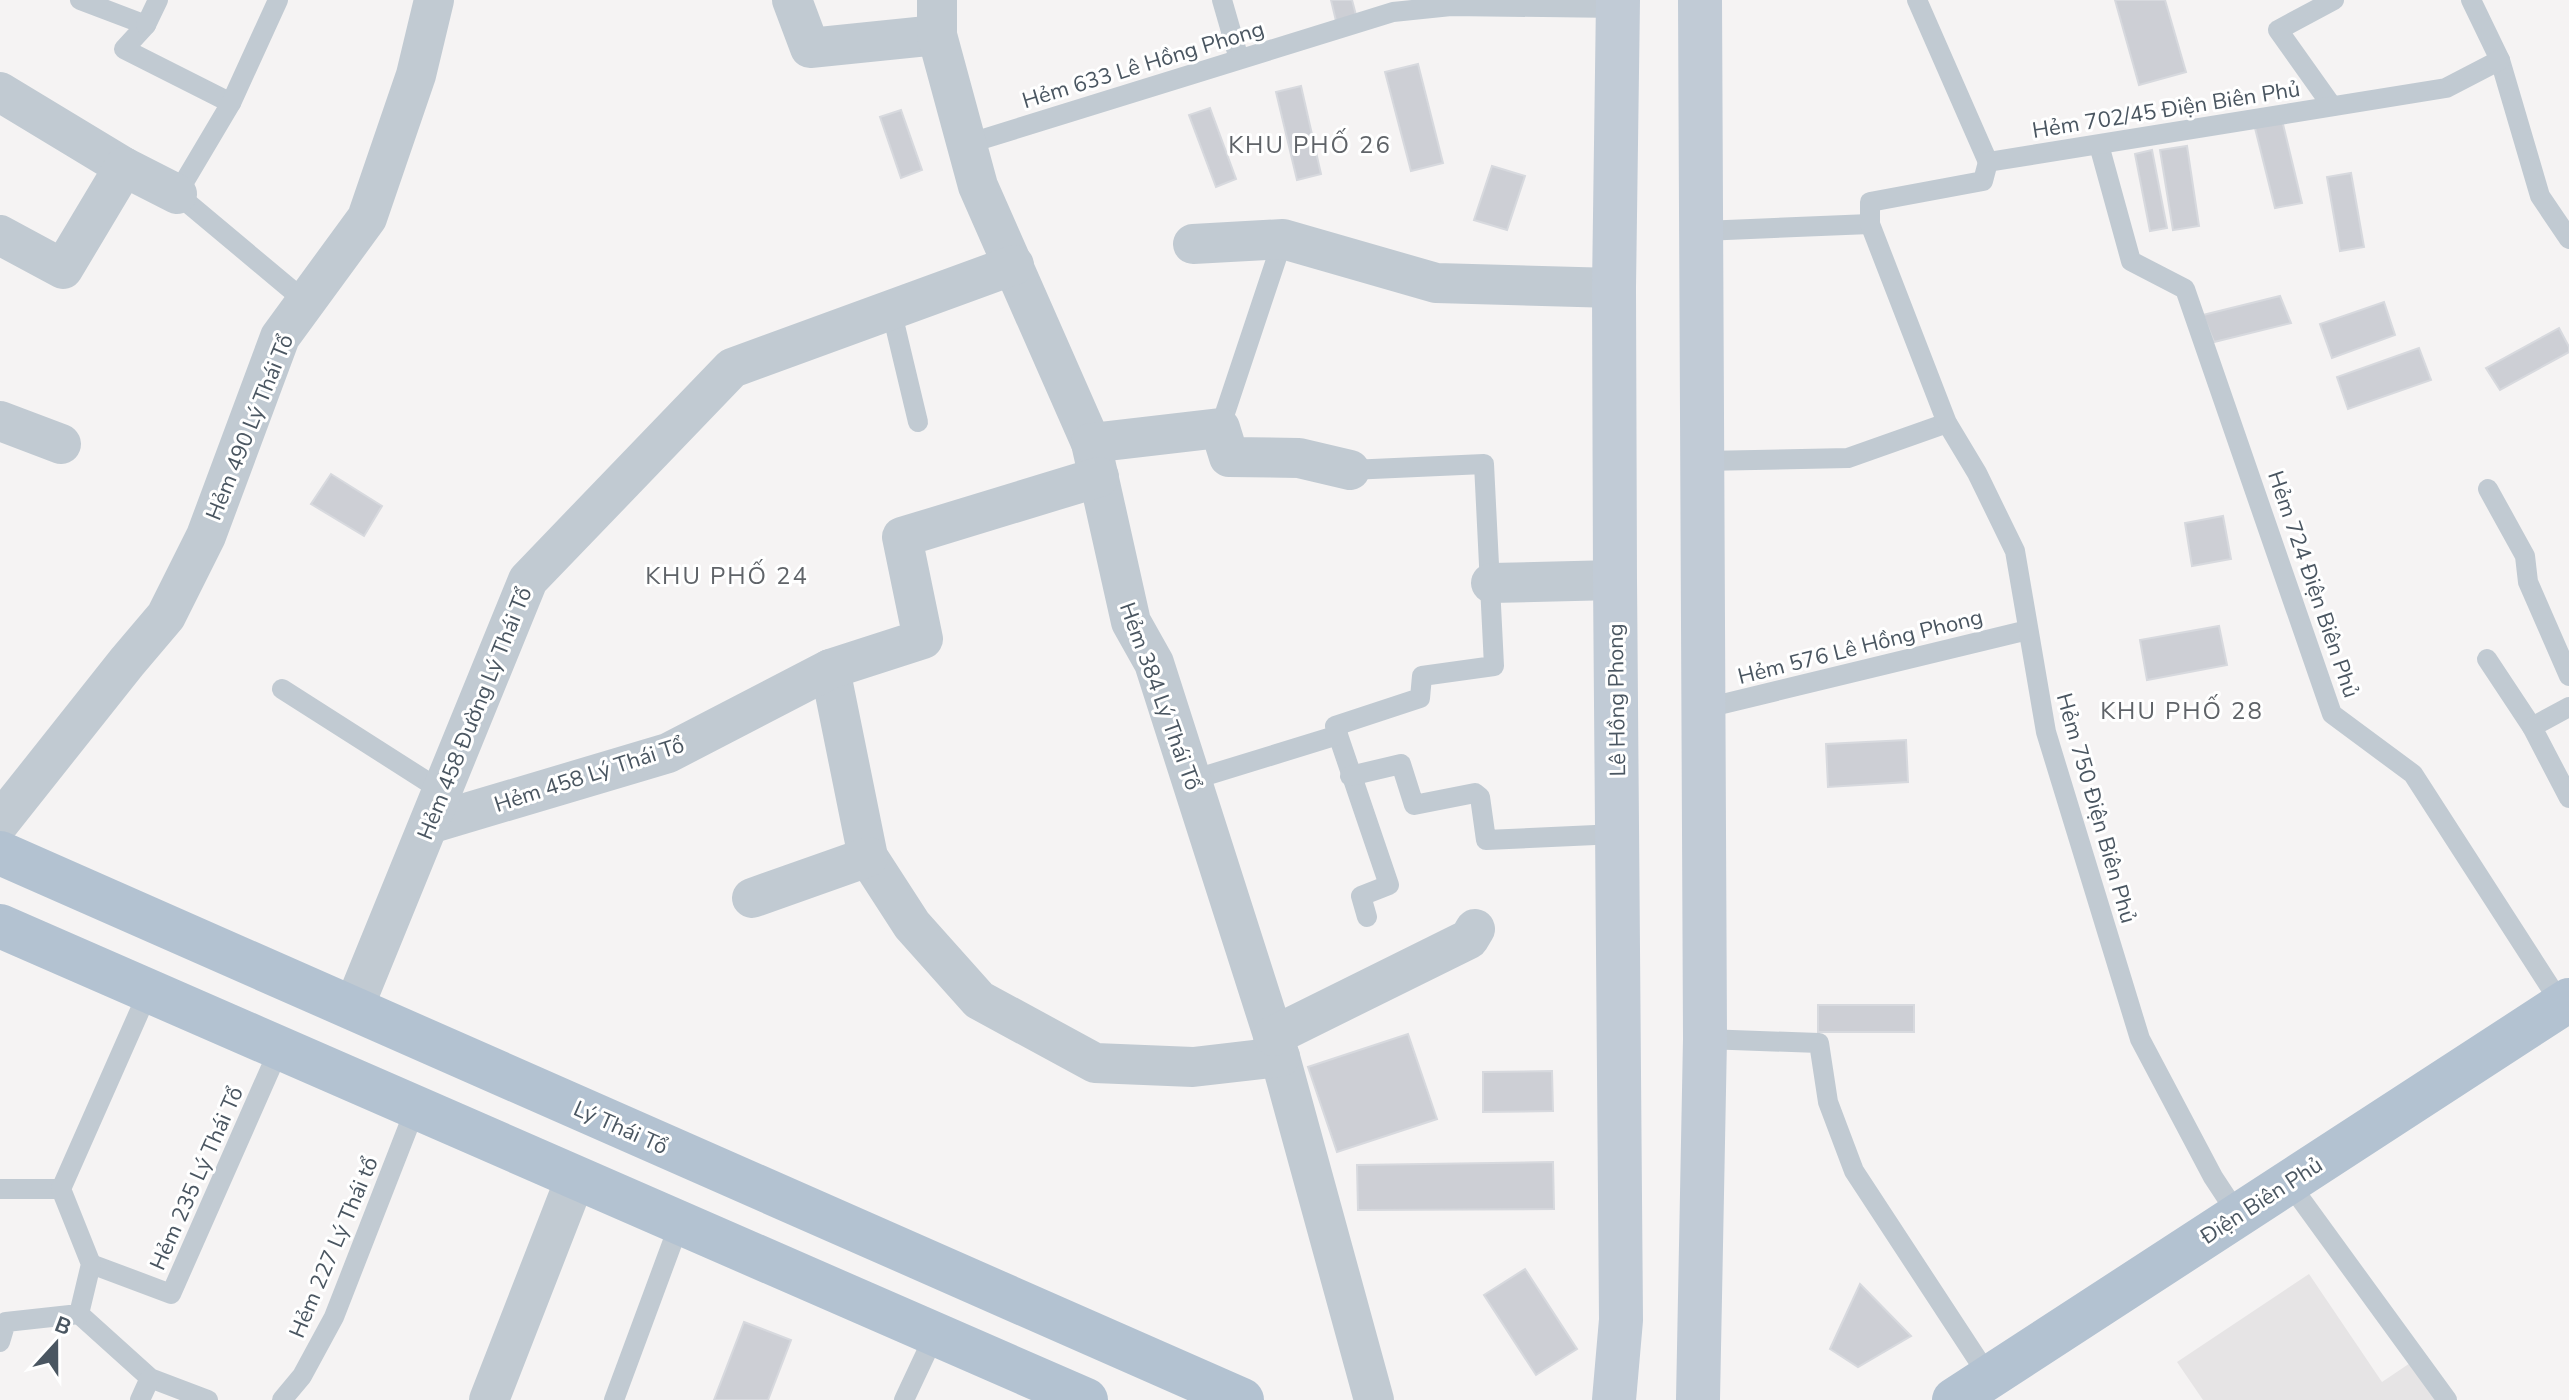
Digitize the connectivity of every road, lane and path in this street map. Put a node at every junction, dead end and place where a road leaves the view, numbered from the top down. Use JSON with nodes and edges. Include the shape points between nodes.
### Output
{"nodes":[{"id":1,"x":80,"y":0,"type":"edge"},
{"id":2,"x":158,"y":0,"type":"edge"},
{"id":3,"x":278,"y":0,"type":"edge"},
{"id":4,"x":434,"y":0,"type":"edge"},
{"id":5,"x":792,"y":0,"type":"edge"},
{"id":6,"x":1222,"y":0,"type":"edge"},
{"id":7,"x":1700,"y":0,"type":"edge"},
{"id":8,"x":1917,"y":0,"type":"edge"},
{"id":9,"x":2334,"y":0,"type":"edge"},
{"id":10,"x":2471,"y":0,"type":"edge"},
{"id":11,"x":1618,"y":4,"type":"edge"},
{"id":12,"x":937,"y":18,"type":"edge"},
{"id":13,"x":146,"y":25,"type":"junction"},
{"id":14,"x":1239,"y":59,"type":"junction"},
{"id":15,"x":2500,"y":60,"type":"junction"},
{"id":16,"x":0,"y":92,"type":"edge"},
{"id":17,"x":231,"y":103,"type":"junction"},
{"id":18,"x":2332,"y":106,"type":"junction"},
{"id":19,"x":967,"y":144,"type":"junction"},
{"id":20,"x":2099,"y":145,"type":"junction"},
{"id":21,"x":1988,"y":162,"type":"junction"},
{"id":22,"x":124,"y":167,"type":"junction"},
{"id":23,"x":177,"y":194,"type":"junction"},
{"id":24,"x":1870,"y":224,"type":"junction"},
{"id":25,"x":1703,"y":231,"type":"junction"},
{"id":26,"x":0,"y":235,"type":"edge"},
{"id":27,"x":1283,"y":239,"type":"junction"},
{"id":28,"x":2569,"y":239,"type":"edge"},
{"id":29,"x":1193,"y":244,"type":"dead end"},
{"id":30,"x":1014,"y":265,"type":"junction"},
{"id":31,"x":1614,"y":288,"type":"junction"},
{"id":32,"x":306,"y":302,"type":"junction"},
{"id":33,"x":891,"y":309,"type":"junction"},
{"id":34,"x":0,"y":421,"type":"edge"},
{"id":35,"x":918,"y":422,"type":"dead end"},
{"id":36,"x":1947,"y":423,"type":"junction"},
{"id":37,"x":1220,"y":428,"type":"junction"},
{"id":38,"x":61,"y":444,"type":"dead end"},
{"id":39,"x":1095,"y":460,"type":"junction"},
{"id":40,"x":1704,"y":461,"type":"junction"},
{"id":41,"x":1350,"y":470,"type":"joint"},
{"id":42,"x":2488,"y":489,"type":"dead end"},
{"id":43,"x":1615,"y":580,"type":"junction"},
{"id":44,"x":1491,"y":583,"type":"junction"},
{"id":45,"x":2028,"y":630,"type":"junction"},
{"id":46,"x":2487,"y":659,"type":"dead end"},
{"id":47,"x":830,"y":669,"type":"junction"},
{"id":48,"x":2569,"y":676,"type":"edge"},
{"id":49,"x":282,"y":689,"type":"dead end"},
{"id":50,"x":2569,"y":707,"type":"edge"},
{"id":51,"x":1702,"y":709,"type":"junction"},
{"id":52,"x":2532,"y":727,"type":"junction"},
{"id":53,"x":1338,"y":735,"type":"junction"},
{"id":54,"x":1350,"y":776,"type":"junction"},
{"id":55,"x":1192,"y":780,"type":"junction"},
{"id":56,"x":2569,"y":798,"type":"edge"},
{"id":57,"x":436,"y":807,"type":"junction"},
{"id":58,"x":0,"y":822,"type":"edge"},
{"id":59,"x":1617,"y":834,"type":"junction"},
{"id":60,"x":0,"y":853,"type":"edge"},
{"id":61,"x":868,"y":857,"type":"junction"},
{"id":62,"x":752,"y":898,"type":"dead end"},
{"id":63,"x":1367,"y":917,"type":"dead end"},
{"id":64,"x":0,"y":926,"type":"edge"},
{"id":65,"x":1475,"y":929,"type":"dead end"},
{"id":66,"x":149,"y":990,"type":"junction"},
{"id":67,"x":2567,"y":1008,"type":"edge"},
{"id":68,"x":353,"y":1009,"type":"junction"},
{"id":69,"x":1705,"y":1039,"type":"junction"},
{"id":70,"x":1276,"y":1046,"type":"junction"},
{"id":71,"x":280,"y":1047,"type":"junction"},
{"id":72,"x":416,"y":1107,"type":"junction"},
{"id":73,"x":576,"y":1177,"type":"junction"},
{"id":74,"x":2289,"y":1183,"type":"junction"},
{"id":75,"x":0,"y":1189,"type":"edge"},
{"id":76,"x":61,"y":1189,"type":"junction"},
{"id":77,"x":2238,"y":1215,"type":"junction"},
{"id":78,"x":680,"y":1222,"type":"junction"},
{"id":79,"x":91,"y":1264,"type":"junction"},
{"id":80,"x":79,"y":1314,"type":"junction"},
{"id":81,"x":935,"y":1334,"type":"junction"},
{"id":82,"x":0,"y":1342,"type":"edge"},
{"id":83,"x":1989,"y":1377,"type":"junction"},
{"id":84,"x":150,"y":1378,"type":"junction"},
{"id":85,"x":140,"y":1400,"type":"edge"},
{"id":86,"x":208,"y":1400,"type":"edge"},
{"id":87,"x":282,"y":1400,"type":"edge"},
{"id":88,"x":489,"y":1400,"type":"edge"},
{"id":89,"x":614,"y":1400,"type":"edge"},
{"id":90,"x":904,"y":1400,"type":"edge"},
{"id":91,"x":1086,"y":1400,"type":"edge"},
{"id":92,"x":1242,"y":1400,"type":"edge"},
{"id":93,"x":1374,"y":1400,"type":"edge"},
{"id":94,"x":1614,"y":1400,"type":"edge"},
{"id":95,"x":1698,"y":1400,"type":"edge"},
{"id":96,"x":1954,"y":1400,"type":"edge"},
{"id":97,"x":2447,"y":1400,"type":"edge"}],
"edges":[{"from":1,"to":13,"type":"lane"},
{"from":2,"to":13,"type":"lane"},
{"from":3,"to":17,"type":"lane"},
{"from":4,"to":32,"type":"street","name":"Hẻm 490 Lý Thái Tổ","via":[[416,75],[367,218]]},
{"from":5,"to":12,"type":"street","via":[[810,48]]},
{"from":6,"to":14,"type":"lane"},
{"from":7,"to":25,"type":"main road"},
{"from":8,"to":21,"type":"lane"},
{"from":9,"to":18,"type":"lane","via":[[2278,30]]},
{"from":10,"to":15,"type":"lane"},
{"from":11,"to":14,"type":"lane","name":"Hẻm 633 Lê Hồng Phong","via":[[1393,12]]},
{"from":11,"to":31,"type":"main road","name":"Lê Hồng Phong"},
{"from":12,"to":19,"type":"street","name":"Hẻm 384 Lý Thái Tổ"},
{"from":13,"to":17,"type":"lane","via":[[124,49]]},
{"from":14,"to":19,"type":"lane","name":"Hẻm 633 Lê Hồng Phong"},
{"from":15,"to":18,"type":"lane","name":"Hẻm 702/45 Điện Biên Phủ","via":[[2446,88]]},
{"from":15,"to":28,"type":"lane","via":[[2540,196]]},
{"from":16,"to":22,"type":"street"},
{"from":17,"to":23,"type":"lane"},
{"from":18,"to":20,"type":"lane","name":"Hẻm 702/45 Điện Biên Phủ"},
{"from":19,"to":30,"type":"street","name":"Hẻm 384 Lý Thái Tổ","via":[[978,186]]},
{"from":20,"to":21,"type":"lane","name":"Hẻm 702/45 Điện Biên Phủ"},
{"from":20,"to":67,"type":"lane","name":"Hẻm 724 Điện Biên Phủ","via":[[2131,261],[2185,289],[2332,714],[2413,774]]},
{"from":21,"to":24,"type":"lane","via":[[1983,181],[1870,202]]},
{"from":22,"to":23,"type":"street"},
{"from":22,"to":26,"type":"street","via":[[63,269]]},
{"from":23,"to":32,"type":"lane"},
{"from":24,"to":25,"type":"lane"},
{"from":24,"to":36,"type":"lane","name":"Hẻm 750 Điện Biên Phủ"},
{"from":25,"to":40,"type":"main road"},
{"from":27,"to":29,"type":"street"},
{"from":27,"to":31,"type":"street","via":[[1436,283]]},
{"from":27,"to":37,"type":"lane"},
{"from":30,"to":33,"type":"street","name":"Hẻm 458 Đường Lý Thái Tổ"},
{"from":30,"to":39,"type":"street","name":"Hẻm 384 Lý Thái Tổ"},
{"from":31,"to":43,"type":"main road","name":"Lê Hồng Phong"},
{"from":32,"to":58,"type":"street","name":"Hẻm 490 Lý Thái Tổ","via":[[280,337],[206,536],[166,616]]},
{"from":33,"to":35,"type":"lane"},
{"from":33,"to":57,"type":"street","name":"Hẻm 458 Đường Lý Thái Tổ","via":[[732,368],[528,580]]},
{"from":34,"to":38,"type":"street"},
{"from":36,"to":40,"type":"lane","via":[[1848,458]]},
{"from":36,"to":45,"type":"lane","name":"Hẻm 750 Điện Biên Phủ","via":[[2015,551]]},
{"from":37,"to":39,"type":"street"},
{"from":37,"to":41,"type":"street","via":[[1229,457],[1299,458]]},
{"from":39,"to":47,"type":"street","name":"Hẻm 458 Lý Thái Tổ","via":[[902,537],[923,639]]},
{"from":39,"to":55,"type":"street","name":"Hẻm 384 Lý Thái Tổ","via":[[1131,622],[1154,663]]},
{"from":40,"to":51,"type":"main road"},
{"from":41,"to":44,"type":"lane","via":[[1484,464]]},
{"from":42,"to":48,"type":"lane","via":[[2525,556],[2528,582]]},
{"from":43,"to":44,"type":"street"},
{"from":43,"to":59,"type":"main road","name":"Lê Hồng Phong"},
{"from":44,"to":53,"type":"lane","via":[[1494,666],[1422,676],[1420,698],[1335,726]]},
{"from":45,"to":51,"type":"lane","name":"Hẻm 576 Lê Hồng Phong"},
{"from":45,"to":77,"type":"lane","name":"Hẻm 750 Điện Biên Phủ","via":[[2046,732],[2140,1039]]},
{"from":46,"to":52,"type":"lane"},
{"from":47,"to":57,"type":"street","name":"Hẻm 458 Lý Thái Tổ","via":[[668,753]]},
{"from":47,"to":61,"type":"street"},
{"from":49,"to":57,"type":"lane"},
{"from":50,"to":52,"type":"lane"},
{"from":51,"to":69,"type":"main road"},
{"from":52,"to":56,"type":"lane"},
{"from":53,"to":54,"type":"lane"},
{"from":53,"to":55,"type":"lane"},
{"from":54,"to":59,"type":"lane","via":[[1401,764],[1414,805],[1475,793],[1486,840]]},
{"from":54,"to":63,"type":"lane","via":[[1389,885],[1361,896]]},
{"from":55,"to":70,"type":"street","name":"Hẻm 384 Lý Thái Tổ"},
{"from":57,"to":68,"type":"street","name":"Hẻm 458 Đường Lý Thái Tổ"},
{"from":59,"to":94,"type":"main road","name":"Lê Hồng Phong","via":[[1621,1320]]},
{"from":60,"to":68,"type":"main road","name":"Lý Thái Tổ"},
{"from":61,"to":62,"type":"street"},
{"from":61,"to":70,"type":"street","via":[[912,925],[979,1000],[1095,1063],[1193,1067]]},
{"from":64,"to":66,"type":"main road"},
{"from":65,"to":70,"type":"street","via":[[1469,939]]},
{"from":66,"to":71,"type":"main road"},
{"from":66,"to":76,"type":"lane"},
{"from":67,"to":74,"type":"main road","name":"Điện Biên Phủ"},
{"from":68,"to":92,"type":"main road","name":"Lý Thái Tổ"},
{"from":69,"to":83,"type":"lane","via":[[1819,1043],[1828,1102],[1854,1171]]},
{"from":69,"to":95,"type":"main road"},
{"from":70,"to":93,"type":"street","name":"Hẻm 384 Lý Thái Tổ"},
{"from":71,"to":72,"type":"main road"},
{"from":71,"to":79,"type":"lane","name":"Hẻm 235 Lý Thái Tổ","via":[[171,1294]]},
{"from":72,"to":73,"type":"main road"},
{"from":72,"to":87,"type":"lane","name":"Hẻm 227 Lý Thái tổ","via":[[334,1317],[302,1376]]},
{"from":73,"to":78,"type":"main road"},
{"from":73,"to":88,"type":"street"},
{"from":74,"to":77,"type":"main road","name":"Điện Biên Phủ"},
{"from":74,"to":97,"type":"lane"},
{"from":75,"to":76,"type":"lane"},
{"from":76,"to":79,"type":"lane"},
{"from":77,"to":83,"type":"main road","name":"Điện Biên Phủ"},
{"from":78,"to":81,"type":"main road"},
{"from":78,"to":89,"type":"lane"},
{"from":79,"to":80,"type":"lane"},
{"from":80,"to":82,"type":"lane","via":[[6,1322]]},
{"from":80,"to":84,"type":"lane"},
{"from":81,"to":90,"type":"lane"},
{"from":81,"to":91,"type":"main road"},
{"from":83,"to":96,"type":"main road","name":"Điện Biên Phủ"},
{"from":84,"to":85,"type":"lane"},
{"from":84,"to":86,"type":"lane"}]}
